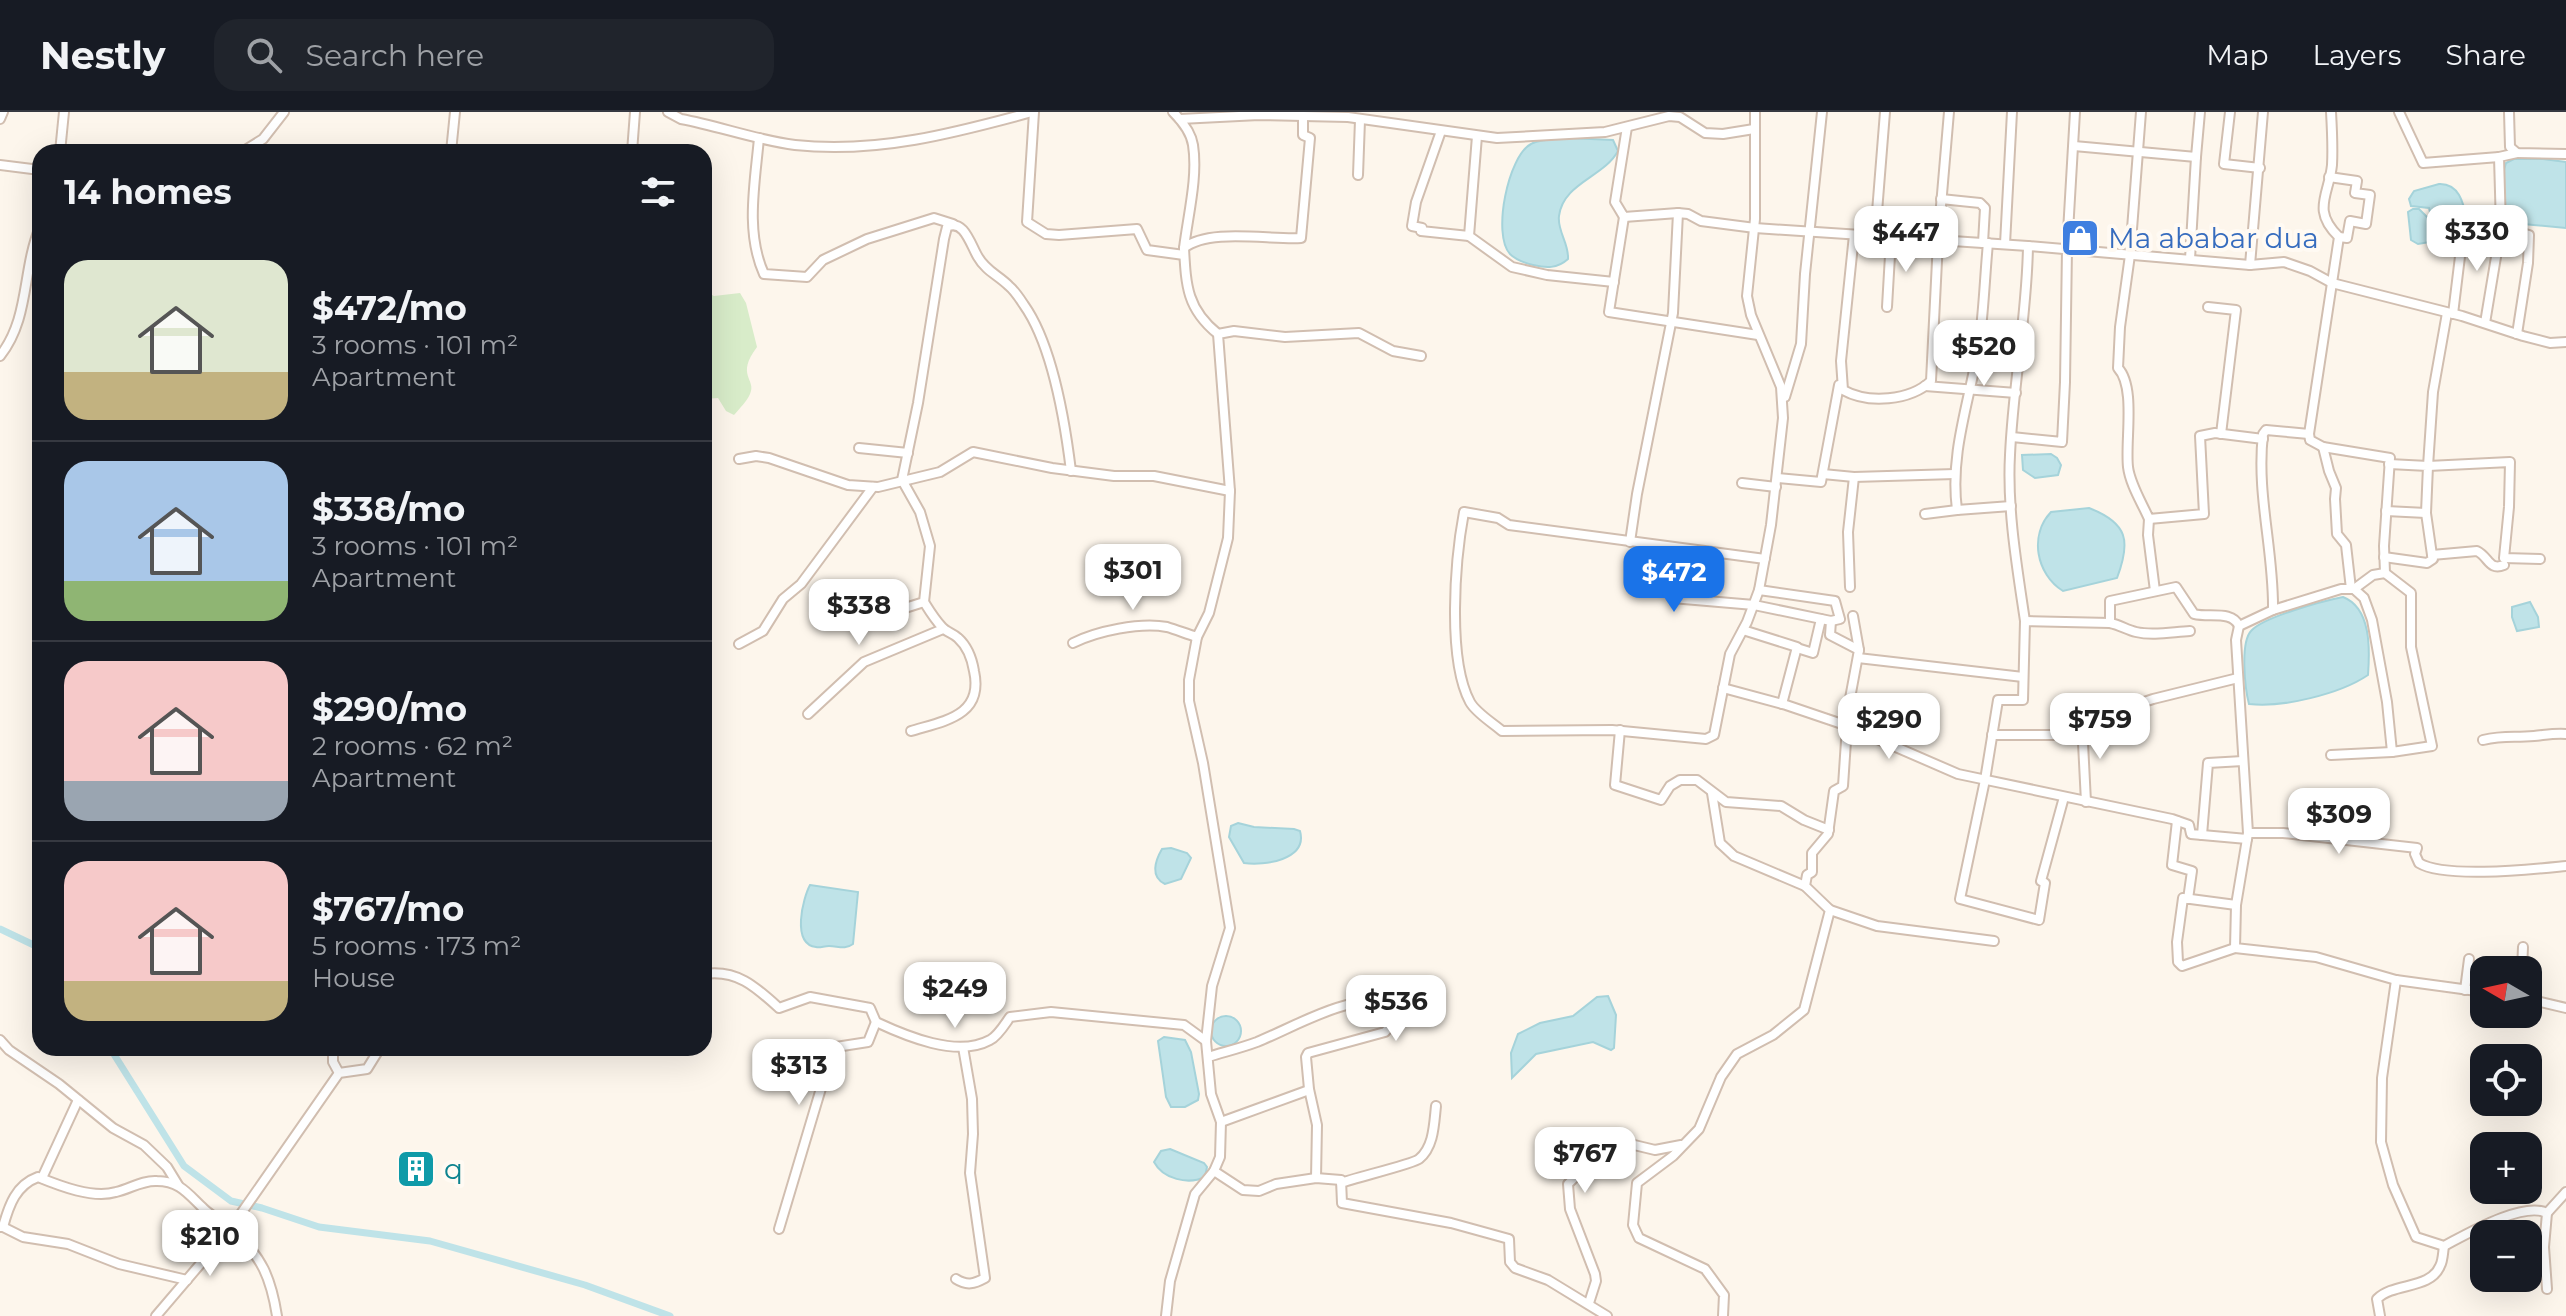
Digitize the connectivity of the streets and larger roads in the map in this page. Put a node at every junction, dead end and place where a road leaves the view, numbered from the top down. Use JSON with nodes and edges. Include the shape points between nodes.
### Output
{"nodes":[{"id":1,"x":3,"y":112,"type":"edge"},
{"id":2,"x":64,"y":112,"type":"edge"},
{"id":3,"x":284,"y":112,"type":"edge"},
{"id":4,"x":455,"y":112,"type":"edge"},
{"id":5,"x":635,"y":112,"type":"edge"},
{"id":6,"x":668,"y":112,"type":"edge"},
{"id":7,"x":1033,"y":112,"type":"edge"},
{"id":8,"x":1755,"y":112,"type":"edge"},
{"id":9,"x":1822,"y":112,"type":"edge"},
{"id":10,"x":1885,"y":112,"type":"edge"},
{"id":11,"x":1949,"y":112,"type":"edge"},
{"id":12,"x":2012,"y":112,"type":"edge"},
{"id":13,"x":2075,"y":112,"type":"edge"},
{"id":14,"x":2141,"y":112,"type":"edge"},
{"id":15,"x":2200,"y":112,"type":"edge"},
{"id":16,"x":2230,"y":112,"type":"edge"},
{"id":17,"x":2263,"y":112,"type":"edge"},
{"id":18,"x":2331,"y":112,"type":"edge"},
{"id":19,"x":2399,"y":112,"type":"edge"},
{"id":20,"x":2509,"y":112,"type":"edge"},
{"id":21,"x":1198,"y":114,"type":"edge"},
{"id":22,"x":1177,"y":116,"type":"edge"},
{"id":23,"x":1303,"y":118,"type":"junction"},
{"id":24,"x":0,"y":119,"type":"edge"},
{"id":25,"x":1360,"y":120,"type":"junction"},
{"id":26,"x":1627,"y":127,"type":"junction"},
{"id":27,"x":1754,"y":129,"type":"junction"},
{"id":28,"x":1441,"y":131,"type":"junction"},
{"id":29,"x":1477,"y":136,"type":"junction"},
{"id":30,"x":759,"y":138,"type":"junction"},
{"id":31,"x":61,"y":144,"type":"edge"},
{"id":32,"x":255,"y":144,"type":"edge"},
{"id":33,"x":452,"y":144,"type":"edge"},
{"id":34,"x":633,"y":144,"type":"edge"},
{"id":35,"x":2074,"y":146,"type":"junction"},
{"id":36,"x":2138,"y":151,"type":"junction"},
{"id":37,"x":2517,"y":153,"type":"junction"},
{"id":38,"x":2566,"y":154,"type":"edge"},
{"id":39,"x":2196,"y":157,"type":"junction"},
{"id":40,"x":2499,"y":157,"type":"junction"},
{"id":41,"x":0,"y":165,"type":"edge"},
{"id":42,"x":2260,"y":168,"type":"junction"},
{"id":43,"x":32,"y":169,"type":"edge"},
{"id":44,"x":1358,"y":175,"type":"dead end"},
{"id":45,"x":2329,"y":177,"type":"junction"},
{"id":46,"x":1941,"y":199,"type":"junction"},
{"id":47,"x":1678,"y":213,"type":"junction"},
{"id":48,"x":1624,"y":217,"type":"junction"},
{"id":49,"x":953,"y":224,"type":"junction"},
{"id":50,"x":2501,"y":227,"type":"junction"},
{"id":51,"x":1755,"y":228,"type":"junction"},
{"id":52,"x":1809,"y":231,"type":"junction"},
{"id":53,"x":1854,"y":235,"type":"junction"},
{"id":54,"x":1469,"y":236,"type":"junction"},
{"id":55,"x":1875,"y":237,"type":"junction"},
{"id":56,"x":2339,"y":237,"type":"junction"},
{"id":57,"x":1891,"y":238,"type":"junction"},
{"id":58,"x":1938,"y":241,"type":"junction"},
{"id":59,"x":1986,"y":243,"type":"junction"},
{"id":60,"x":2005,"y":244,"type":"junction"},
{"id":61,"x":2028,"y":246,"type":"junction"},
{"id":62,"x":32,"y":247,"type":"edge"},
{"id":63,"x":2067,"y":249,"type":"junction"},
{"id":64,"x":1184,"y":251,"type":"junction"},
{"id":65,"x":2130,"y":255,"type":"junction"},
{"id":66,"x":2190,"y":259,"type":"junction"},
{"id":67,"x":2250,"y":265,"type":"junction"},
{"id":68,"x":1614,"y":282,"type":"junction"},
{"id":69,"x":2332,"y":283,"type":"junction"},
{"id":70,"x":1887,"y":307,"type":"dead end"},
{"id":71,"x":2208,"y":307,"type":"dead end"},
{"id":72,"x":2450,"y":313,"type":"junction"},
{"id":73,"x":1672,"y":322,"type":"junction"},
{"id":74,"x":2485,"y":323,"type":"junction"},
{"id":75,"x":1218,"y":334,"type":"junction"},
{"id":76,"x":2517,"y":334,"type":"junction"},
{"id":77,"x":1758,"y":335,"type":"junction"},
{"id":78,"x":2566,"y":342,"type":"edge"},
{"id":79,"x":0,"y":356,"type":"edge"},
{"id":80,"x":1421,"y":356,"type":"dead end"},
{"id":81,"x":1840,"y":381,"type":"junction"},
{"id":82,"x":1925,"y":386,"type":"junction"},
{"id":83,"x":1968,"y":389,"type":"junction"},
{"id":84,"x":2016,"y":393,"type":"junction"},
{"id":85,"x":1783,"y":401,"type":"junction"},
{"id":86,"x":2221,"y":434,"type":"junction"},
{"id":87,"x":2309,"y":434,"type":"junction"},
{"id":88,"x":2012,"y":437,"type":"junction"},
{"id":89,"x":2263,"y":439,"type":"junction"},
{"id":90,"x":2323,"y":447,"type":"junction"},
{"id":91,"x":859,"y":448,"type":"dead end"},
{"id":92,"x":908,"y":453,"type":"junction"},
{"id":93,"x":739,"y":459,"type":"dead end"},
{"id":94,"x":2389,"y":464,"type":"junction"},
{"id":95,"x":2428,"y":466,"type":"junction"},
{"id":96,"x":1071,"y":471,"type":"junction"},
{"id":97,"x":1823,"y":474,"type":"junction"},
{"id":98,"x":1955,"y":474,"type":"junction"},
{"id":99,"x":1854,"y":477,"type":"junction"},
{"id":100,"x":902,"y":480,"type":"junction"},
{"id":101,"x":1742,"y":483,"type":"dead end"},
{"id":102,"x":1776,"y":483,"type":"junction"},
{"id":103,"x":873,"y":487,"type":"junction"},
{"id":104,"x":1230,"y":491,"type":"junction"},
{"id":105,"x":2011,"y":506,"type":"junction"},
{"id":106,"x":1957,"y":510,"type":"junction"},
{"id":107,"x":2386,"y":511,"type":"junction"},
{"id":108,"x":2426,"y":513,"type":"junction"},
{"id":109,"x":1925,"y":514,"type":"dead end"},
{"id":110,"x":2149,"y":519,"type":"junction"},
{"id":111,"x":1630,"y":542,"type":"junction"},
{"id":112,"x":1680,"y":548,"type":"junction"},
{"id":113,"x":2432,"y":555,"type":"junction"},
{"id":114,"x":2384,"y":557,"type":"junction"},
{"id":115,"x":1765,"y":559,"type":"junction"},
{"id":116,"x":2540,"y":559,"type":"dead end"},
{"id":117,"x":2504,"y":566,"type":"junction"},
{"id":118,"x":2385,"y":573,"type":"junction"},
{"id":119,"x":1850,"y":587,"type":"dead end"},
{"id":120,"x":2353,"y":589,"type":"junction"},
{"id":121,"x":1759,"y":590,"type":"junction"},
{"id":122,"x":2155,"y":591,"type":"junction"},
{"id":123,"x":924,"y":602,"type":"junction"},
{"id":124,"x":1754,"y":605,"type":"junction"},
{"id":125,"x":902,"y":609,"type":"dead end"},
{"id":126,"x":2273,"y":610,"type":"junction"},
{"id":127,"x":1853,"y":616,"type":"dead end"},
{"id":128,"x":1821,"y":619,"type":"junction"},
{"id":129,"x":1831,"y":621,"type":"junction"},
{"id":130,"x":2025,"y":621,"type":"junction"},
{"id":131,"x":2110,"y":623,"type":"junction"},
{"id":132,"x":2239,"y":626,"type":"junction"},
{"id":133,"x":943,"y":629,"type":"junction"},
{"id":134,"x":1743,"y":630,"type":"junction"},
{"id":135,"x":2190,"y":631,"type":"dead end"},
{"id":136,"x":1197,"y":637,"type":"junction"},
{"id":137,"x":1073,"y":643,"type":"dead end"},
{"id":138,"x":739,"y":644,"type":"dead end"},
{"id":139,"x":1797,"y":648,"type":"junction"},
{"id":140,"x":1859,"y":654,"type":"junction"},
{"id":141,"x":2023,"y":677,"type":"junction"},
{"id":142,"x":2238,"y":678,"type":"junction"},
{"id":143,"x":1723,"y":688,"type":"junction"},
{"id":144,"x":1782,"y":704,"type":"junction"},
{"id":145,"x":808,"y":714,"type":"dead end"},
{"id":146,"x":2082,"y":723,"type":"junction"},
{"id":147,"x":1846,"y":725,"type":"junction"},
{"id":148,"x":1620,"y":730,"type":"junction"},
{"id":149,"x":911,"y":731,"type":"dead end"},
{"id":150,"x":2566,"y":734,"type":"edge"},
{"id":151,"x":1992,"y":735,"type":"junction"},
{"id":152,"x":2483,"y":740,"type":"dead end"},
{"id":153,"x":2392,"y":752,"type":"junction"},
{"id":154,"x":2331,"y":755,"type":"dead end"},
{"id":155,"x":2243,"y":761,"type":"junction"},
{"id":156,"x":1985,"y":780,"type":"junction"},
{"id":157,"x":1712,"y":791,"type":"junction"},
{"id":158,"x":2064,"y":797,"type":"junction"},
{"id":159,"x":2086,"y":802,"type":"junction"},
{"id":160,"x":2177,"y":821,"type":"junction"},
{"id":161,"x":1829,"y":830,"type":"junction"},
{"id":162,"x":2202,"y":835,"type":"junction"},
{"id":163,"x":2248,"y":836,"type":"junction"},
{"id":164,"x":2566,"y":866,"type":"edge"},
{"id":165,"x":1805,"y":886,"type":"junction"},
{"id":166,"x":2188,"y":899,"type":"junction"},
{"id":167,"x":2236,"y":905,"type":"junction"},
{"id":168,"x":1830,"y":910,"type":"junction"},
{"id":169,"x":1994,"y":941,"type":"dead end"},
{"id":170,"x":2523,"y":947,"type":"dead end"},
{"id":171,"x":2235,"y":948,"type":"junction"},
{"id":172,"x":2523,"y":956,"type":"edge"},
{"id":173,"x":2469,"y":959,"type":"dead end"},
{"id":174,"x":712,"y":973,"type":"edge"},
{"id":175,"x":2396,"y":980,"type":"junction"},
{"id":176,"x":2465,"y":990,"type":"junction"},
{"id":177,"x":2470,"y":991,"type":"edge"},
{"id":178,"x":2542,"y":1002,"type":"edge"},
{"id":179,"x":2566,"y":1008,"type":"edge"},
{"id":180,"x":876,"y":1022,"type":"junction"},
{"id":181,"x":0,"y":1040,"type":"edge"},
{"id":182,"x":1206,"y":1041,"type":"junction"},
{"id":183,"x":963,"y":1047,"type":"junction"},
{"id":184,"x":333,"y":1056,"type":"edge"},
{"id":185,"x":375,"y":1056,"type":"edge"},
{"id":186,"x":1208,"y":1057,"type":"junction"},
{"id":187,"x":339,"y":1073,"type":"junction"},
{"id":188,"x":1309,"y":1090,"type":"junction"},
{"id":189,"x":78,"y":1100,"type":"junction"},
{"id":190,"x":1436,"y":1106,"type":"dead end"},
{"id":191,"x":1221,"y":1122,"type":"junction"},
{"id":192,"x":1685,"y":1144,"type":"junction"},
{"id":193,"x":1214,"y":1171,"type":"junction"},
{"id":194,"x":42,"y":1178,"type":"junction"},
{"id":195,"x":1316,"y":1178,"type":"junction"},
{"id":196,"x":1341,"y":1183,"type":"junction"},
{"id":197,"x":178,"y":1186,"type":"junction"},
{"id":198,"x":2566,"y":1192,"type":"edge"},
{"id":199,"x":2547,"y":1213,"type":"junction"},
{"id":200,"x":2,"y":1227,"type":"edge"},
{"id":201,"x":231,"y":1228,"type":"junction"},
{"id":202,"x":779,"y":1229,"type":"dead end"},
{"id":203,"x":2444,"y":1246,"type":"junction"},
{"id":204,"x":956,"y":1279,"type":"dead end"},
{"id":205,"x":187,"y":1280,"type":"junction"},
{"id":206,"x":2547,"y":1289,"type":"dead end"},
{"id":207,"x":1589,"y":1303,"type":"junction"},
{"id":208,"x":156,"y":1316,"type":"edge"},
{"id":209,"x":277,"y":1316,"type":"edge"},
{"id":210,"x":1166,"y":1316,"type":"edge"},
{"id":211,"x":1607,"y":1316,"type":"edge"},
{"id":212,"x":1723,"y":1316,"type":"edge"},
{"id":213,"x":2380,"y":1316,"type":"edge"}],
"edges":[{"from":1,"to":24,"type":"street"},
{"from":2,"to":31,"type":"street"},
{"from":3,"to":32,"type":"street"},
{"from":4,"to":33,"type":"street"},
{"from":5,"to":34,"type":"street"},
{"from":6,"to":30,"type":"street"},
{"from":7,"to":30,"type":"street","via":[[930,138],[867,146],[796,145]]},
{"from":7,"to":64,"type":"street","via":[[1027,222],[1059,235],[1137,229],[1147,250]]},
{"from":8,"to":27,"type":"street"},
{"from":9,"to":52,"type":"street"},
{"from":10,"to":55,"type":"street"},
{"from":11,"to":46,"type":"street"},
{"from":12,"to":60,"type":"street"},
{"from":13,"to":35,"type":"street"},
{"from":14,"to":36,"type":"street"},
{"from":15,"to":39,"type":"street"},
{"from":16,"to":42,"type":"street","via":[[2224,164]]},
{"from":17,"to":42,"type":"street"},
{"from":18,"to":45,"type":"street"},
{"from":19,"to":40,"type":"street","via":[[2423,163]]},
{"from":20,"to":37,"type":"street","via":[[2510,147]]},
{"from":21,"to":22,"type":"street"},
{"from":21,"to":23,"type":"street"},
{"from":22,"to":64,"type":"street","via":[[1193,144]]},
{"from":23,"to":25,"type":"street"},
{"from":23,"to":64,"type":"street","via":[[1303,135],[1310,138],[1301,238],[1210,238],[1194,241]]},
{"from":25,"to":28,"type":"street"},
{"from":25,"to":44,"type":"street"},
{"from":26,"to":27,"type":"street","via":[[1669,116],[1705,133]]},
{"from":26,"to":29,"type":"street"},
{"from":26,"to":48,"type":"street","via":[[1615,202]]},
{"from":27,"to":51,"type":"street"},
{"from":28,"to":29,"type":"street"},
{"from":28,"to":54,"type":"street","via":[[1412,226]]},
{"from":29,"to":54,"type":"street"},
{"from":30,"to":49,"type":"street","via":[[753,223],[764,274],[807,277],[823,260],[867,239],[934,218]]},
{"from":35,"to":36,"type":"street"},
{"from":35,"to":63,"type":"street"},
{"from":36,"to":39,"type":"street"},
{"from":36,"to":65,"type":"street"},
{"from":37,"to":38,"type":"street"},
{"from":37,"to":40,"type":"street"},
{"from":39,"to":66,"type":"street"},
{"from":40,"to":50,"type":"street"},
{"from":41,"to":43,"type":"street"},
{"from":42,"to":67,"type":"street"},
{"from":45,"to":56,"type":"street","via":[[2323,212]]},
{"from":45,"to":56,"type":"street","via":[[2357,181],[2355,193],[2370,195],[2366,224],[2350,221],[2347,238]]},
{"from":46,"to":58,"type":"street"},
{"from":46,"to":59,"type":"street","via":[[1980,203],[1985,208]]},
{"from":47,"to":48,"type":"street"},
{"from":47,"to":51,"type":"street"},
{"from":47,"to":73,"type":"street"},
{"from":48,"to":68,"type":"street"},
{"from":49,"to":92,"type":"street","via":[[944,239]]},
{"from":49,"to":96,"type":"street","via":[[991,274],[1008,285],[1040,335],[1057,391]]},
{"from":50,"to":72,"type":"street","via":[[2462,240]]},
{"from":50,"to":74,"type":"street"},
{"from":50,"to":76,"type":"street","via":[[2529,235]]},
{"from":51,"to":52,"type":"street"},
{"from":51,"to":77,"type":"street","via":[[1747,296]]},
{"from":52,"to":53,"type":"street"},
{"from":52,"to":85,"type":"street","via":[[1801,344]]},
{"from":53,"to":55,"type":"street"},
{"from":53,"to":81,"type":"street"},
{"from":54,"to":68,"type":"street","via":[[1512,267]]},
{"from":55,"to":57,"type":"street"},
{"from":56,"to":69,"type":"street"},
{"from":57,"to":58,"type":"street"},
{"from":57,"to":70,"type":"street"},
{"from":58,"to":59,"type":"street"},
{"from":58,"to":82,"type":"street","via":[[1931,381]]},
{"from":59,"to":60,"type":"street"},
{"from":59,"to":83,"type":"street","via":[[1979,339]]},
{"from":60,"to":61,"type":"street"},
{"from":61,"to":63,"type":"street"},
{"from":61,"to":84,"type":"street"},
{"from":62,"to":79,"type":"street","via":[[21,318]]},
{"from":63,"to":65,"type":"street"},
{"from":63,"to":88,"type":"street","via":[[2062,442]]},
{"from":64,"to":75,"type":"street","via":[[1190,303]]},
{"from":65,"to":66,"type":"street"},
{"from":65,"to":110,"type":"street","via":[[2118,368],[2127,398],[2128,470]]},
{"from":66,"to":67,"type":"street"},
{"from":67,"to":69,"type":"street","via":[[2284,262]]},
{"from":68,"to":73,"type":"street","via":[[1609,312]]},
{"from":69,"to":72,"type":"street"},
{"from":69,"to":87,"type":"street"},
{"from":71,"to":86,"type":"street","via":[[2236,310]]},
{"from":72,"to":74,"type":"street"},
{"from":72,"to":95,"type":"street","via":[[2433,392]]},
{"from":73,"to":77,"type":"street"},
{"from":73,"to":111,"type":"street"},
{"from":74,"to":76,"type":"street"},
{"from":75,"to":80,"type":"street","via":[[1359,333],[1393,351]]},
{"from":75,"to":104,"type":"street"},
{"from":76,"to":78,"type":"street"},
{"from":77,"to":85,"type":"street"},
{"from":81,"to":82,"type":"street","via":[[1851,395],[1881,399]]},
{"from":81,"to":97,"type":"street"},
{"from":82,"to":83,"type":"street"},
{"from":83,"to":84,"type":"street"},
{"from":83,"to":98,"type":"street"},
{"from":84,"to":88,"type":"street"},
{"from":85,"to":102,"type":"street"},
{"from":86,"to":89,"type":"street"},
{"from":86,"to":110,"type":"street","via":[[2200,436],[2204,514]]},
{"from":87,"to":89,"type":"street","via":[[2266,430]]},
{"from":87,"to":90,"type":"street"},
{"from":88,"to":105,"type":"street"},
{"from":89,"to":126,"type":"street","via":[[2262,497]]},
{"from":90,"to":94,"type":"street","via":[[2390,458]]},
{"from":90,"to":120,"type":"street","via":[[2336,488],[2337,534],[2346,545]]},
{"from":91,"to":92,"type":"street"},
{"from":92,"to":100,"type":"street"},
{"from":93,"to":103,"type":"street","via":[[769,458],[848,485]]},
{"from":94,"to":95,"type":"street"},
{"from":94,"to":107,"type":"street"},
{"from":95,"to":108,"type":"street"},
{"from":95,"to":117,"type":"street","via":[[2510,462]]},
{"from":96,"to":100,"type":"street","via":[[973,452],[940,472]]},
{"from":96,"to":104,"type":"street","via":[[1154,476]]},
{"from":97,"to":99,"type":"street"},
{"from":97,"to":102,"type":"street","via":[[1821,482]]},
{"from":98,"to":99,"type":"street"},
{"from":98,"to":106,"type":"street"},
{"from":99,"to":119,"type":"street"},
{"from":100,"to":103,"type":"street"},
{"from":100,"to":123,"type":"street","via":[[920,512],[930,546]]},
{"from":101,"to":102,"type":"street"},
{"from":102,"to":115,"type":"street"},
{"from":103,"to":138,"type":"street","via":[[763,631]]},
{"from":104,"to":136,"type":"street","via":[[1228,538],[1209,613]]},
{"from":105,"to":106,"type":"street"},
{"from":105,"to":130,"type":"street"},
{"from":106,"to":109,"type":"street"},
{"from":107,"to":108,"type":"street"},
{"from":107,"to":114,"type":"street"},
{"from":108,"to":113,"type":"street"},
{"from":110,"to":122,"type":"street"},
{"from":111,"to":112,"type":"street"},
{"from":111,"to":148,"type":"street","via":[[1509,525],[1464,512],[1457,549],[1456,625],[1471,704],[1502,731]]},
{"from":112,"to":115,"type":"street"},
{"from":112,"to":124,"type":"street","via":[[1672,598]]},
{"from":113,"to":114,"type":"street","via":[[2427,563]]},
{"from":113,"to":117,"type":"street","via":[[2477,551],[2492,566]]},
{"from":114,"to":118,"type":"street"},
{"from":115,"to":121,"type":"street"},
{"from":116,"to":117,"type":"street"},
{"from":118,"to":120,"type":"street"},
{"from":118,"to":153,"type":"street","via":[[2411,593],[2411,647],[2432,746]]},
{"from":120,"to":126,"type":"street"},
{"from":120,"to":153,"type":"street","via":[[2364,598],[2372,620]]},
{"from":121,"to":124,"type":"street"},
{"from":121,"to":129,"type":"street","via":[[1835,601],[1840,619]]},
{"from":122,"to":131,"type":"street","via":[[2110,601]]},
{"from":122,"to":132,"type":"street","via":[[2176,587],[2194,614],[2232,616]]},
{"from":123,"to":125,"type":"street"},
{"from":123,"to":133,"type":"street"},
{"from":124,"to":128,"type":"street"},
{"from":124,"to":134,"type":"street"},
{"from":126,"to":132,"type":"street"},
{"from":127,"to":140,"type":"street"},
{"from":128,"to":129,"type":"street"},
{"from":128,"to":139,"type":"street","via":[[1813,653]]},
{"from":129,"to":140,"type":"street","via":[[1830,635]]},
{"from":130,"to":131,"type":"street"},
{"from":130,"to":141,"type":"street"},
{"from":131,"to":135,"type":"street","via":[[2149,634]]},
{"from":132,"to":142,"type":"street"},
{"from":133,"to":145,"type":"street","via":[[864,662]]},
{"from":133,"to":149,"type":"street","via":[[958,638],[971,658],[977,682],[973,700],[955,717]]},
{"from":134,"to":139,"type":"street"},
{"from":134,"to":143,"type":"street","via":[[1730,654]]},
{"from":136,"to":137,"type":"street","via":[[1149,626],[1092,633]]},
{"from":136,"to":182,"type":"street","via":[[1190,711],[1230,928],[1212,986]]},
{"from":139,"to":144,"type":"street"},
{"from":140,"to":141,"type":"street"},
{"from":140,"to":147,"type":"street"},
{"from":141,"to":151,"type":"street","via":[[2023,700],[1998,700]]},
{"from":142,"to":146,"type":"street"},
{"from":142,"to":155,"type":"street"},
{"from":143,"to":144,"type":"street"},
{"from":143,"to":148,"type":"street","via":[[1712,738]]},
{"from":144,"to":147,"type":"street"},
{"from":146,"to":151,"type":"street","via":[[2063,735]]},
{"from":146,"to":159,"type":"street"},
{"from":147,"to":156,"type":"street","via":[[1958,774]]},
{"from":147,"to":161,"type":"street","via":[[1843,786],[1834,791]]},
{"from":148,"to":157,"type":"street","via":[[1615,785],[1661,800],[1680,780],[1697,780]]},
{"from":150,"to":152,"type":"street"},
{"from":151,"to":156,"type":"street"},
{"from":153,"to":154,"type":"street"},
{"from":155,"to":162,"type":"street","via":[[2208,763]]},
{"from":155,"to":163,"type":"street"},
{"from":156,"to":158,"type":"street"},
{"from":156,"to":158,"type":"street","via":[[1960,899],[2039,920],[2045,883],[2041,881]]},
{"from":157,"to":161,"type":"street","via":[[1726,802],[1781,806]]},
{"from":157,"to":165,"type":"street","via":[[1720,843],[1734,856]]},
{"from":158,"to":159,"type":"street"},
{"from":159,"to":160,"type":"street"},
{"from":160,"to":162,"type":"street","via":[[2189,825],[2191,834]]},
{"from":160,"to":166,"type":"street","via":[[2172,865],[2192,871]]},
{"from":161,"to":165,"type":"street","via":[[1812,853]]},
{"from":162,"to":163,"type":"street"},
{"from":163,"to":164,"type":"street","via":[[2283,833],[2417,848],[2419,863],[2444,870]]},
{"from":163,"to":167,"type":"street"},
{"from":165,"to":168,"type":"street"},
{"from":166,"to":167,"type":"street"},
{"from":166,"to":171,"type":"street","via":[[2183,898],[2179,965]]},
{"from":167,"to":171,"type":"street"},
{"from":168,"to":169,"type":"street","via":[[1877,926]]},
{"from":168,"to":192,"type":"street","via":[[1804,1010],[1730,1061],[1699,1129]]},
{"from":170,"to":172,"type":"street"},
{"from":171,"to":175,"type":"street","via":[[2316,957]]},
{"from":173,"to":176,"type":"street"},
{"from":174,"to":180,"type":"street","via":[[750,982],[779,1008],[810,997],[870,1008]]},
{"from":175,"to":176,"type":"street"},
{"from":175,"to":203,"type":"street","via":[[2382,1078],[2381,1142],[2416,1237]]},
{"from":176,"to":177,"type":"street"},
{"from":178,"to":179,"type":"street"},
{"from":180,"to":183,"type":"street","via":[[914,1039]]},
{"from":180,"to":202,"type":"street","via":[[868,1042],[836,1047]]},
{"from":181,"to":189,"type":"street"},
{"from":182,"to":183,"type":"street","via":[[1184,1025],[1051,1012],[1010,1017],[991,1040]]},
{"from":182,"to":186,"type":"street"},
{"from":183,"to":204,"type":"street","via":[[972,1099],[970,1173],[985,1278],[975,1284]]},
{"from":184,"to":187,"type":"street"},
{"from":185,"to":187,"type":"street","via":[[367,1069]]},
{"from":186,"to":188,"type":"street","via":[[1338,1009],[1390,1002],[1394,1015],[1385,1032],[1308,1053]]},
{"from":186,"to":191,"type":"street","via":[[1211,1094]]},
{"from":187,"to":201,"type":"street"},
{"from":188,"to":191,"type":"street"},
{"from":188,"to":195,"type":"street","via":[[1317,1125]]},
{"from":189,"to":194,"type":"street"},
{"from":189,"to":197,"type":"street","via":[[156,1155]]},
{"from":190,"to":196,"type":"street","via":[[1434,1132],[1418,1160]]},
{"from":191,"to":193,"type":"street"},
{"from":192,"to":207,"type":"street","via":[[1655,1150],[1626,1143],[1617,1155],[1576,1174],[1568,1184],[1570,1209],[1595,1274]]},
{"from":192,"to":212,"type":"street","via":[[1637,1183],[1633,1225],[1639,1238],[1705,1269],[1724,1295]]},
{"from":193,"to":195,"type":"street","via":[[1243,1190]]},
{"from":193,"to":210,"type":"street","via":[[1195,1194],[1170,1281]]},
{"from":194,"to":197,"type":"street","via":[[105,1195],[143,1181]]},
{"from":194,"to":200,"type":"street","via":[[25,1181]]},
{"from":195,"to":196,"type":"street"},
{"from":196,"to":207,"type":"street","via":[[1342,1203],[1509,1239],[1515,1268]]},
{"from":197,"to":201,"type":"street"},
{"from":198,"to":199,"type":"street"},
{"from":199,"to":203,"type":"street","via":[[2515,1213]]},
{"from":199,"to":206,"type":"street"},
{"from":200,"to":205,"type":"street"},
{"from":201,"to":205,"type":"street"},
{"from":201,"to":209,"type":"street","via":[[254,1252],[272,1284]]},
{"from":203,"to":213,"type":"street","via":[[2441,1265],[2427,1280],[2384,1292],[2377,1299]]},
{"from":205,"to":208,"type":"street"},
{"from":207,"to":211,"type":"street"}]}
